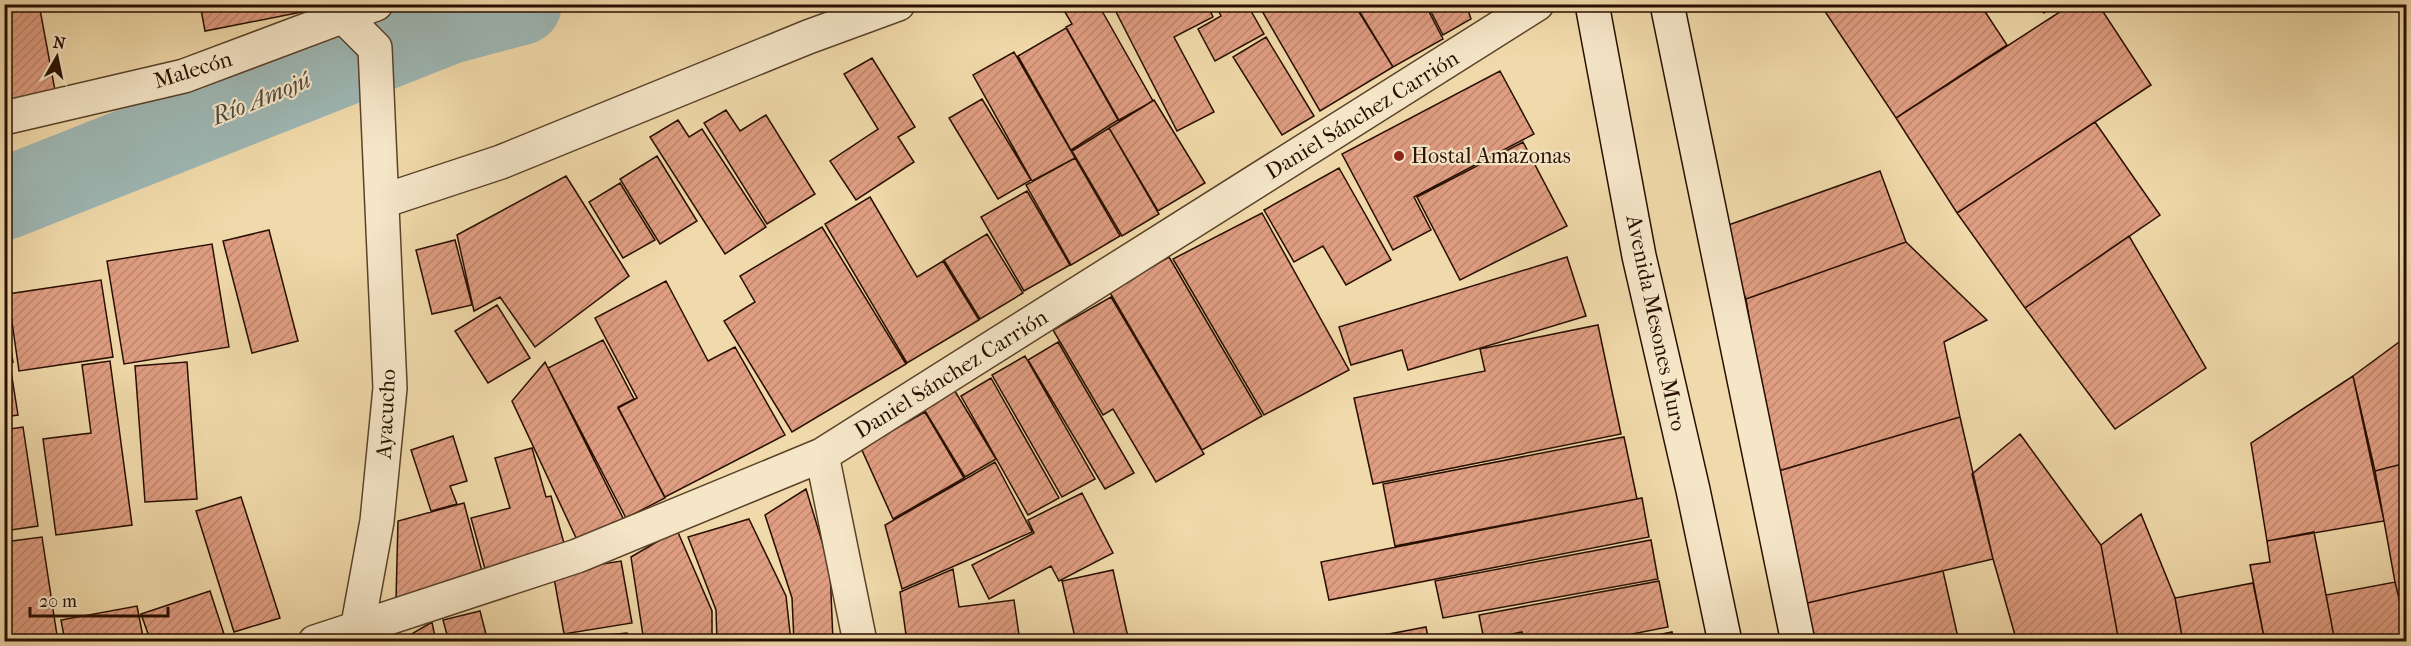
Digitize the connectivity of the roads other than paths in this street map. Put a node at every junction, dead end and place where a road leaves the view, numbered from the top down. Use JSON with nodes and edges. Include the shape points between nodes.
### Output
{"nodes":[{"id":1,"x":376,"y":4,"type":"edge"},
{"id":2,"x":898,"y":4,"type":"edge"},
{"id":3,"x":1537,"y":4,"type":"edge"},
{"id":4,"x":1592,"y":4,"type":"edge"},
{"id":5,"x":1667,"y":4,"type":"edge"},
{"id":6,"x":344,"y":11,"type":"edge"},
{"id":7,"x":4,"y":118,"type":"edge"},
{"id":8,"x":382,"y":193,"type":"junction"},
{"id":9,"x":822,"y":455,"type":"junction"},
{"id":10,"x":359,"y":636,"type":"edge"},
{"id":11,"x":315,"y":642,"type":"edge"},
{"id":12,"x":860,"y":642,"type":"edge"},
{"id":13,"x":1725,"y":642,"type":"edge"},
{"id":14,"x":1798,"y":642,"type":"edge"}],
"edges":[{"from":1,"to":6,"type":"street","name":"Malecón"},
{"from":2,"to":8,"type":"street","via":[[501,162]]},
{"from":3,"to":9,"type":"street","name":"Daniel Sánchez Carrión"},
{"from":4,"to":13,"type":"street","name":"Avenida Mesones Muro","via":[[1639,256]]},
{"from":5,"to":14,"type":"street"},
{"from":6,"to":7,"type":"street","name":"Malecón","via":[[184,76]]},
{"from":6,"to":8,"type":"street","name":"Ayacucho","via":[[375,48]]},
{"from":8,"to":10,"type":"street","name":"Ayacucho","via":[[390,388],[378,521]]},
{"from":9,"to":10,"type":"street","name":"Daniel Sánchez Carrión","via":[[577,556]]},
{"from":9,"to":12,"type":"street"},
{"from":10,"to":11,"type":"street","name":"Daniel Sánchez Carrión"}]}
